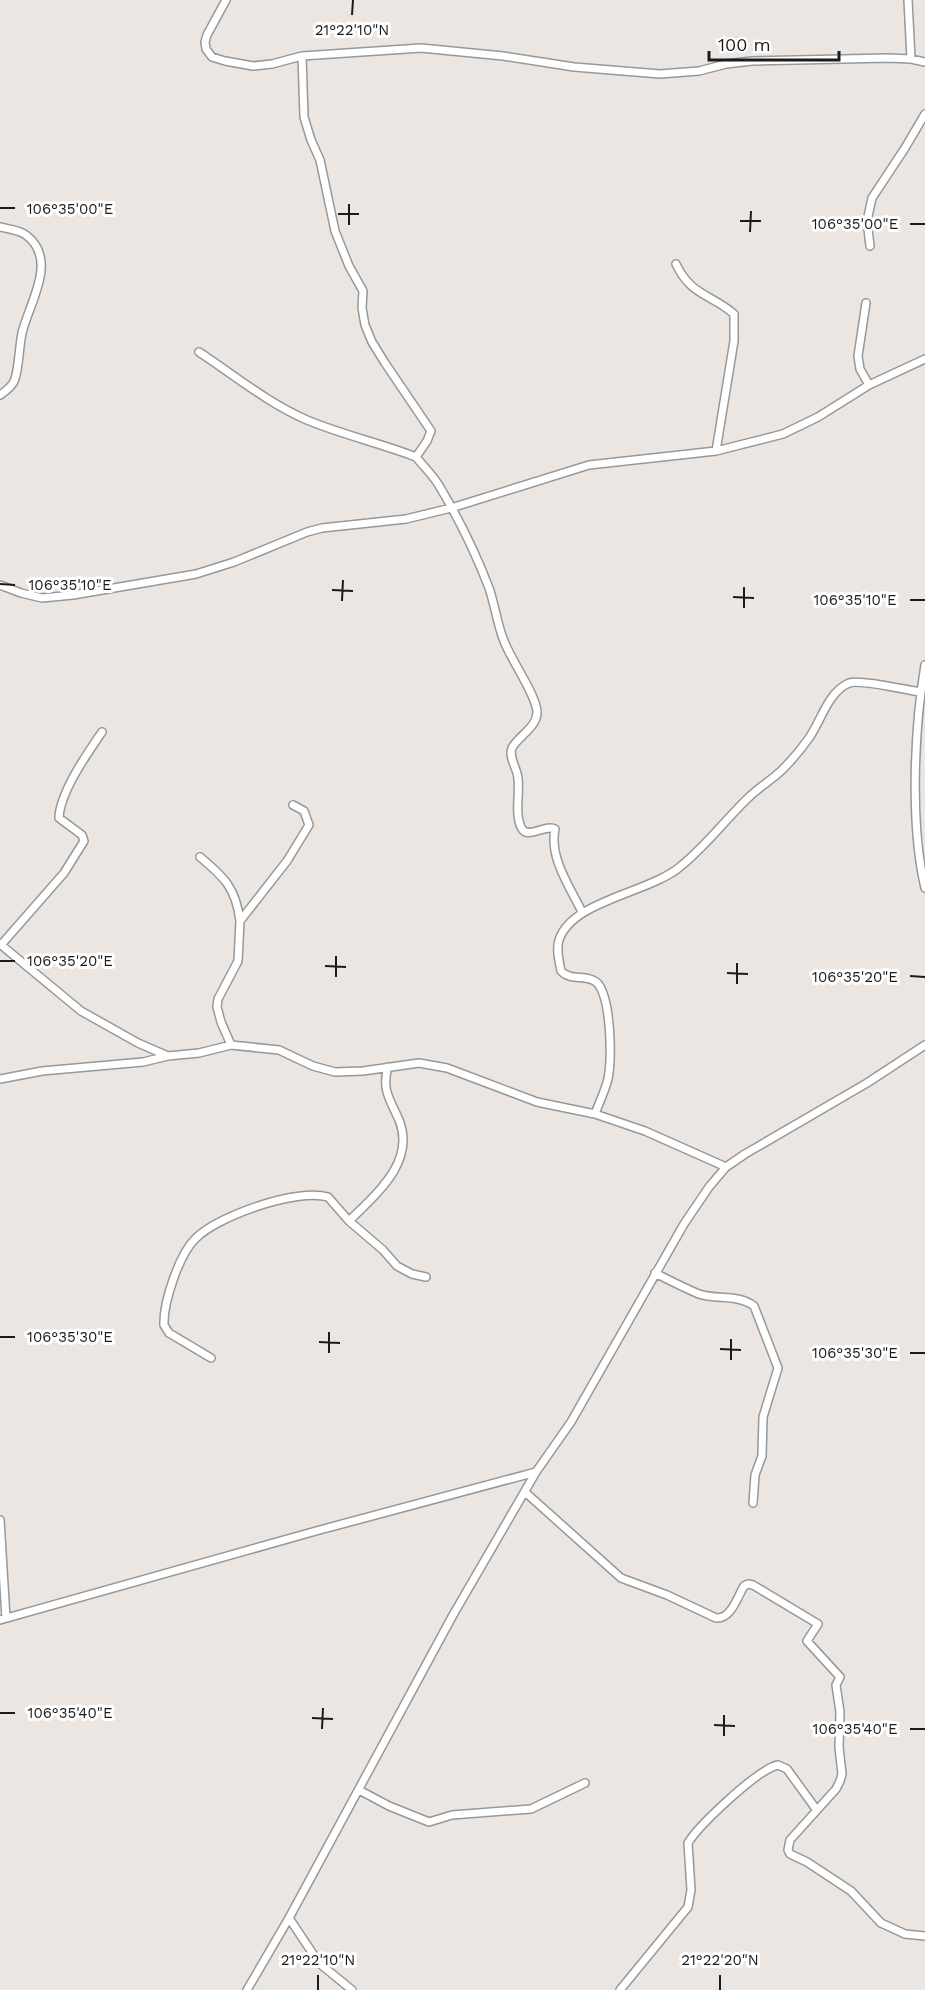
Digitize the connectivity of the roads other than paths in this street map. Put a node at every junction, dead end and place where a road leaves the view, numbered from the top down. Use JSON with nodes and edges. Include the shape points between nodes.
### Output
{"nodes":[{"id":1,"x":226,"y":0,"type":"edge"},
{"id":2,"x":908,"y":0,"type":"edge"},
{"id":3,"x":302,"y":56,"type":"junction"},
{"id":4,"x":911,"y":59,"type":"junction"},
{"id":5,"x":925,"y":62,"type":"edge"},
{"id":6,"x":925,"y":114,"type":"edge"},
{"id":7,"x":0,"y":227,"type":"edge"},
{"id":8,"x":870,"y":246,"type":"dead end"},
{"id":9,"x":676,"y":264,"type":"dead end"},
{"id":10,"x":866,"y":303,"type":"dead end"},
{"id":11,"x":199,"y":352,"type":"dead end"},
{"id":12,"x":925,"y":359,"type":"edge"},
{"id":13,"x":869,"y":385,"type":"junction"},
{"id":14,"x":0,"y":395,"type":"edge"},
{"id":15,"x":716,"y":451,"type":"junction"},
{"id":16,"x":416,"y":457,"type":"junction"},
{"id":17,"x":451,"y":508,"type":"junction"},
{"id":18,"x":0,"y":585,"type":"edge"},
{"id":19,"x":925,"y":665,"type":"edge"},
{"id":20,"x":920,"y":692,"type":"junction"},
{"id":21,"x":102,"y":732,"type":"dead end"},
{"id":22,"x":293,"y":806,"type":"dead end"},
{"id":23,"x":200,"y":857,"type":"dead end"},
{"id":24,"x":925,"y":888,"type":"edge"},
{"id":25,"x":582,"y":912,"type":"junction"},
{"id":26,"x":240,"y":921,"type":"junction"},
{"id":27,"x":0,"y":944,"type":"edge"},
{"id":28,"x":231,"y":1045,"type":"junction"},
{"id":29,"x":925,"y":1045,"type":"edge"},
{"id":30,"x":168,"y":1056,"type":"junction"},
{"id":31,"x":388,"y":1067,"type":"junction"},
{"id":32,"x":0,"y":1079,"type":"edge"},
{"id":33,"x":595,"y":1114,"type":"junction"},
{"id":34,"x":726,"y":1167,"type":"junction"},
{"id":35,"x":349,"y":1221,"type":"junction"},
{"id":36,"x":655,"y":1273,"type":"junction"},
{"id":37,"x":426,"y":1277,"type":"dead end"},
{"id":38,"x":211,"y":1358,"type":"dead end"},
{"id":39,"x":536,"y":1472,"type":"junction"},
{"id":40,"x":525,"y":1492,"type":"junction"},
{"id":41,"x":753,"y":1503,"type":"dead end"},
{"id":42,"x":0,"y":1520,"type":"edge"},
{"id":43,"x":3,"y":1619,"type":"edge"},
{"id":44,"x":585,"y":1783,"type":"dead end"},
{"id":45,"x":359,"y":1790,"type":"junction"},
{"id":46,"x":816,"y":1809,"type":"junction"},
{"id":47,"x":289,"y":1918,"type":"junction"},
{"id":48,"x":925,"y":1936,"type":"edge"},
{"id":49,"x":247,"y":1990,"type":"edge"},
{"id":50,"x":352,"y":1990,"type":"edge"},
{"id":51,"x":620,"y":1990,"type":"edge"}],
"edges":[{"from":1,"to":3,"type":"street","via":[[205,42],[212,57],[253,66]]},
{"from":2,"to":4,"type":"street"},
{"from":3,"to":4,"type":"street","via":[[421,48],[660,74],[752,61]]},
{"from":3,"to":16,"type":"street","via":[[304,117],[320,160],[335,231],[363,291],[365,325],[385,363],[431,431]]},
{"from":4,"to":5,"type":"street"},
{"from":6,"to":8,"type":"street","via":[[872,198],[867,220]]},
{"from":7,"to":14,"type":"street","via":[[26,235],[40,256],[42,273],[22,333],[15,380]]},
{"from":9,"to":15,"type":"street","via":[[683,279],[695,290],[734,314],[734,341]]},
{"from":10,"to":13,"type":"street","via":[[858,356]]},
{"from":11,"to":16,"type":"street","via":[[306,420]]},
{"from":12,"to":13,"type":"street"},
{"from":13,"to":15,"type":"street","via":[[783,434]]},
{"from":15,"to":17,"type":"street","via":[[589,465]]},
{"from":16,"to":17,"type":"street","via":[[441,488]]},
{"from":17,"to":18,"type":"street","via":[[406,519],[322,528],[196,574],[42,598]]},
{"from":17,"to":25,"type":"street","via":[[472,546],[504,641],[536,705],[536,717],[512,752],[523,830],[532,833],[555,829],[558,862]]},
{"from":19,"to":20,"type":"street"},
{"from":20,"to":24,"type":"street","via":[[916,812],[918,855]]},
{"from":20,"to":25,"type":"street","via":[[858,681],[846,684],[828,703],[808,740],[783,769],[751,795],[709,842],[679,868],[650,885]]},
{"from":21,"to":27,"type":"street","via":[[70,784],[60,810],[59,818],[82,835],[84,841],[64,873]]},
{"from":22,"to":26,"type":"street","via":[[304,812],[309,825],[287,861]]},
{"from":23,"to":26,"type":"street","via":[[233,890]]},
{"from":25,"to":33,"type":"street","via":[[564,929],[558,950],[561,971],[599,985],[607,1011],[608,1080]]},
{"from":26,"to":28,"type":"street","via":[[238,961],[217,1007]]},
{"from":27,"to":30,"type":"street","via":[[81,1011]]},
{"from":28,"to":30,"type":"street"},
{"from":28,"to":31,"type":"street","via":[[279,1050],[335,1072]]},
{"from":29,"to":34,"type":"street"},
{"from":30,"to":32,"type":"street"},
{"from":31,"to":33,"type":"street","via":[[419,1063],[447,1068],[537,1102]]},
{"from":31,"to":35,"type":"street","via":[[387,1096],[402,1130],[401,1158],[396,1170]]},
{"from":33,"to":34,"type":"street","via":[[678,1144]]},
{"from":34,"to":36,"type":"street","via":[[684,1224]]},
{"from":35,"to":37,"type":"street","via":[[397,1266]]},
{"from":35,"to":38,"type":"street","via":[[328,1197],[282,1199],[250,1208],[198,1236],[179,1266],[164,1325],[169,1333]]},
{"from":36,"to":39,"type":"street","via":[[571,1422]]},
{"from":36,"to":41,"type":"street","via":[[698,1293],[741,1299],[754,1306],[778,1368],[763,1417],[762,1456],[755,1475]]},
{"from":39,"to":40,"type":"street"},
{"from":39,"to":43,"type":"street"},
{"from":40,"to":45,"type":"street","via":[[453,1615]]},
{"from":40,"to":46,"type":"street","via":[[628,1582],[716,1618],[728,1615],[744,1586],[753,1585],[818,1624],[807,1641],[840,1677],[836,1685],[842,1774],[836,1789]]},
{"from":42,"to":43,"type":"street"},
{"from":44,"to":45,"type":"street","via":[[527,1810],[452,1815],[429,1822]]},
{"from":45,"to":47,"type":"street"},
{"from":46,"to":48,"type":"street","via":[[790,1840],[789,1852],[851,1891],[881,1923],[905,1934]]},
{"from":46,"to":51,"type":"street","via":[[787,1769],[778,1765],[724,1803],[688,1843],[688,1907]]},
{"from":47,"to":49,"type":"street"},
{"from":47,"to":50,"type":"street","via":[[319,1963]]}]}
